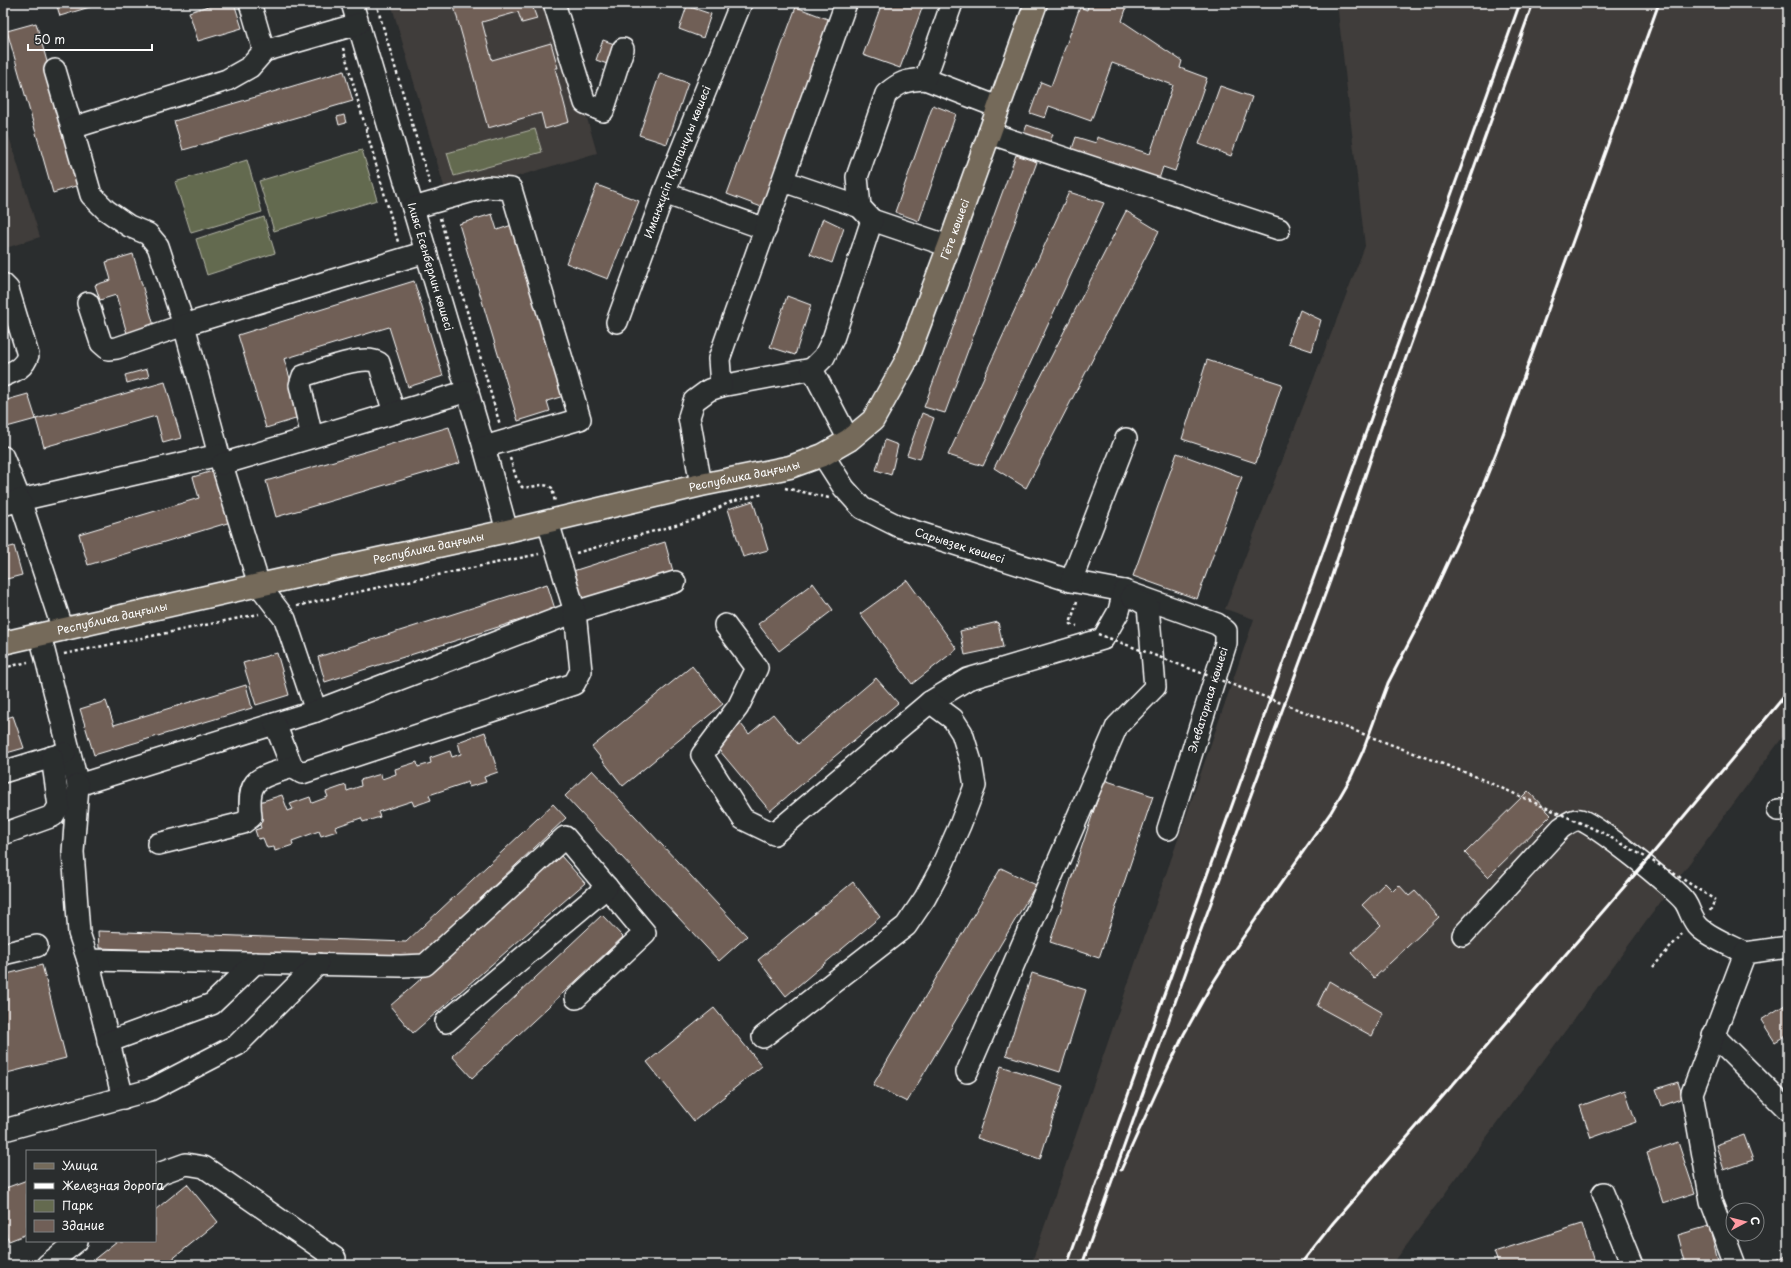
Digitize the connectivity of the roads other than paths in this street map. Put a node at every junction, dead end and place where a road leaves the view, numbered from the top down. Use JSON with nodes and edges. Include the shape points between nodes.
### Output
{"nodes":[{"id":1,"x":250,"y":3,"type":"edge"},
{"id":2,"x":352,"y":3,"type":"edge"},
{"id":3,"x":554,"y":3,"type":"edge"},
{"id":4,"x":741,"y":3,"type":"edge"},
{"id":5,"x":846,"y":3,"type":"edge"},
{"id":6,"x":952,"y":3,"type":"edge"},
{"id":7,"x":1036,"y":3,"type":"edge"},
{"id":8,"x":358,"y":24,"type":"junction"},
{"id":9,"x":623,"y":49,"type":"dead end"},
{"id":10,"x":264,"y":52,"type":"junction"},
{"id":11,"x":55,"y":70,"type":"dead end"},
{"id":12,"x":925,"y":79,"type":"junction"},
{"id":13,"x":998,"y":107,"type":"junction"},
{"id":14,"x":72,"y":128,"type":"junction"},
{"id":15,"x":989,"y":133,"type":"junction"},
{"id":16,"x":783,"y":181,"type":"junction"},
{"id":17,"x":664,"y":193,"type":"junction"},
{"id":18,"x":413,"y":208,"type":"junction"},
{"id":19,"x":866,"y":213,"type":"junction"},
{"id":20,"x":766,"y":229,"type":"junction"},
{"id":21,"x":1279,"y":229,"type":"dead end"},
{"id":22,"x":949,"y":246,"type":"junction"},
{"id":23,"x":426,"y":252,"type":"junction"},
{"id":24,"x":3,"y":284,"type":"edge"},
{"id":25,"x":88,"y":303,"type":"dead end"},
{"id":26,"x":617,"y":322,"type":"dead end"},
{"id":27,"x":184,"y":325,"type":"junction"},
{"id":28,"x":812,"y":369,"type":"junction"},
{"id":29,"x":3,"y":376,"type":"edge"},
{"id":30,"x":721,"y":386,"type":"junction"},
{"id":31,"x":468,"y":391,"type":"junction"},
{"id":32,"x":394,"y":413,"type":"junction"},
{"id":33,"x":312,"y":437,"type":"junction"},
{"id":34,"x":848,"y":440,"type":"junction"},
{"id":35,"x":1126,"y":440,"type":"dead end"},
{"id":36,"x":484,"y":447,"type":"junction"},
{"id":37,"x":823,"y":455,"type":"junction"},
{"id":38,"x":3,"y":457,"type":"edge"},
{"id":39,"x":220,"y":460,"type":"junction"},
{"id":40,"x":701,"y":484,"type":"junction"},
{"id":41,"x":12,"y":503,"type":"edge"},
{"id":42,"x":548,"y":522,"type":"junction"},
{"id":43,"x":507,"y":531,"type":"junction"},
{"id":44,"x":675,"y":582,"type":"dead end"},
{"id":45,"x":259,"y":585,"type":"junction"},
{"id":46,"x":1074,"y":589,"type":"junction"},
{"id":47,"x":1124,"y":591,"type":"junction"},
{"id":48,"x":575,"y":612,"type":"junction"},
{"id":49,"x":726,"y":625,"type":"dead end"},
{"id":50,"x":63,"y":630,"type":"junction"},
{"id":51,"x":40,"y":635,"type":"junction"},
{"id":52,"x":3,"y":643,"type":"edge"},
{"id":53,"x":930,"y":702,"type":"junction"},
{"id":54,"x":316,"y":711,"type":"junction"},
{"id":55,"x":275,"y":724,"type":"junction"},
{"id":56,"x":61,"y":755,"type":"junction"},
{"id":57,"x":292,"y":767,"type":"junction"},
{"id":58,"x":3,"y":772,"type":"edge"},
{"id":59,"x":78,"y":785,"type":"junction"},
{"id":60,"x":1168,"y":829,"type":"dead end"},
{"id":61,"x":3,"y":834,"type":"edge"},
{"id":62,"x":158,"y":844,"type":"dead end"},
{"id":63,"x":607,"y":887,"type":"junction"},
{"id":64,"x":1463,"y":935,"type":"dead end"},
{"id":65,"x":37,"y":946,"type":"dead end"},
{"id":66,"x":1788,"y":947,"type":"edge"},
{"id":67,"x":1745,"y":953,"type":"junction"},
{"id":68,"x":3,"y":954,"type":"edge"},
{"id":69,"x":88,"y":960,"type":"junction"},
{"id":70,"x":255,"y":963,"type":"junction"},
{"id":71,"x":318,"y":964,"type":"junction"},
{"id":72,"x":576,"y":998,"type":"dead end"},
{"id":73,"x":446,"y":1022,"type":"dead end"},
{"id":74,"x":1713,"y":1035,"type":"junction"},
{"id":75,"x":763,"y":1037,"type":"dead end"},
{"id":76,"x":108,"y":1042,"type":"junction"},
{"id":77,"x":967,"y":1072,"type":"dead end"},
{"id":78,"x":123,"y":1098,"type":"junction"},
{"id":79,"x":1788,"y":1110,"type":"edge"},
{"id":80,"x":8,"y":1129,"type":"dead end"},
{"id":81,"x":156,"y":1177,"type":"edge"},
{"id":82,"x":1603,"y":1193,"type":"dead end"},
{"id":83,"x":76,"y":1242,"type":"edge"},
{"id":84,"x":335,"y":1258,"type":"dead end"},
{"id":85,"x":47,"y":1265,"type":"edge"},
{"id":86,"x":1632,"y":1265,"type":"edge"},
{"id":87,"x":1734,"y":1265,"type":"edge"}],
"edges":[{"from":1,"to":10,"type":"street"},
{"from":2,"to":8,"type":"street","name":"Ілияс Есенберлин көшесі"},
{"from":3,"to":9,"type":"street","via":[[585,103],[603,111]]},
{"from":4,"to":17,"type":"street","name":"Иманжүсіп Құтпанұлы көшесі"},
{"from":5,"to":16,"type":"street"},
{"from":6,"to":12,"type":"street"},
{"from":7,"to":13,"type":"main road","name":"Гёте көшесі"},
{"from":8,"to":10,"type":"street"},
{"from":8,"to":18,"type":"street","name":"Ілияс Есенберлин көшесі"},
{"from":10,"to":14,"type":"street","via":[[250,67],[227,80]]},
{"from":11,"to":14,"type":"street"},
{"from":12,"to":13,"type":"street"},
{"from":12,"to":19,"type":"street","via":[[909,80],[896,85],[886,94],[857,177]]},
{"from":13,"to":15,"type":"main road","name":"Гёте көшесі"},
{"from":14,"to":27,"type":"street","via":[[92,195],[106,210],[129,226],[148,234],[158,246]]},
{"from":15,"to":21,"type":"street"},
{"from":15,"to":22,"type":"main road","name":"Гёте көшесі"},
{"from":16,"to":19,"type":"street"},
{"from":16,"to":20,"type":"street"},
{"from":17,"to":20,"type":"street"},
{"from":17,"to":26,"type":"street","name":"Иманжүсіп Құтпанұлы көшесі"},
{"from":18,"to":23,"type":"street","name":"Ілияс Есенберлин көшесі"},
{"from":18,"to":36,"type":"street","via":[[487,187],[511,189],[580,419]]},
{"from":19,"to":22,"type":"street"},
{"from":19,"to":28,"type":"street","via":[[832,339],[824,357]]},
{"from":20,"to":30,"type":"street","via":[[719,359]]},
{"from":22,"to":34,"type":"main road","name":"Гёте көшесі","via":[[905,363],[873,420]]},
{"from":23,"to":27,"type":"street"},
{"from":23,"to":31,"type":"street","name":"Ілияс Есенберлин көшесі"},
{"from":24,"to":29,"type":"street","via":[[8,289],[28,355],[26,363],[21,368]]},
{"from":25,"to":27,"type":"street","via":[[101,343],[108,349]]},
{"from":27,"to":39,"type":"street"},
{"from":28,"to":30,"type":"street"},
{"from":28,"to":34,"type":"street"},
{"from":30,"to":40,"type":"street","via":[[709,390],[694,402],[688,417]]},
{"from":31,"to":32,"type":"street"},
{"from":31,"to":36,"type":"street","name":"Ілияс Есенберлин көшесі"},
{"from":32,"to":33,"type":"street"},
{"from":32,"to":33,"type":"street","via":[[379,363],[374,360],[362,359],[303,376],[300,385]]},
{"from":33,"to":39,"type":"street"},
{"from":34,"to":37,"type":"main road","name":"Республика даңғылы"},
{"from":35,"to":46,"type":"street"},
{"from":36,"to":43,"type":"street","name":"Ілияс Есенберлин көшесі"},
{"from":37,"to":40,"type":"main road","name":"Республика даңғылы","via":[[790,467]]},
{"from":37,"to":46,"type":"street","name":"Сарыөзек көшесі","via":[[844,488],[862,508],[898,526]]},
{"from":38,"to":41,"type":"street"},
{"from":39,"to":41,"type":"street"},
{"from":39,"to":45,"type":"street"},
{"from":40,"to":42,"type":"main road","name":"Республика даңғылы"},
{"from":41,"to":50,"type":"street"},
{"from":42,"to":43,"type":"main road","name":"Республика даңғылы"},
{"from":42,"to":48,"type":"street"},
{"from":43,"to":45,"type":"main road","name":"Республика даңғылы"},
{"from":44,"to":48,"type":"street"},
{"from":45,"to":50,"type":"main road","name":"Республика даңғылы"},
{"from":45,"to":54,"type":"street","via":[[285,619]]},
{"from":46,"to":47,"type":"street","name":"Сарыөзек көшесі"},
{"from":47,"to":53,"type":"street","via":[[1119,611],[1103,639],[968,680]]},
{"from":47,"to":60,"type":"street","name":"Элеваторная көшесі","via":[[1217,624],[1226,631],[1226,643]]},
{"from":47,"to":77,"type":"street","via":[[1148,606],[1155,687],[1117,726]]},
{"from":48,"to":54,"type":"street"},
{"from":48,"to":57,"type":"street","via":[[581,671],[574,684],[302,773]]},
{"from":49,"to":53,"type":"street","via":[[757,668],[738,706],[702,755],[743,819],[774,834]]},
{"from":50,"to":51,"type":"main road","name":"Республика даңғылы"},
{"from":51,"to":52,"type":"main road","name":"Республика даңғылы"},
{"from":51,"to":56,"type":"street"},
{"from":53,"to":75,"type":"street","via":[[953,720],[962,733],[975,786],[940,870],[906,926]]},
{"from":54,"to":55,"type":"street"},
{"from":55,"to":57,"type":"street"},
{"from":55,"to":59,"type":"street"},
{"from":56,"to":58,"type":"street"},
{"from":56,"to":59,"type":"street"},
{"from":56,"to":61,"type":"street","via":[[59,806],[53,816]]},
{"from":57,"to":62,"type":"street","via":[[259,778],[253,786],[249,802],[251,817],[243,824]]},
{"from":59,"to":69,"type":"street","via":[[73,852],[79,933]]},
{"from":63,"to":71,"type":"street","via":[[565,837],[425,965]]},
{"from":63,"to":72,"type":"street","via":[[645,933]]},
{"from":63,"to":73,"type":"street"},
{"from":64,"to":67,"type":"street","via":[[1561,828],[1581,820],[1590,823],[1628,851],[1685,902],[1693,922],[1701,930]]},
{"from":65,"to":68,"type":"street"},
{"from":66,"to":67,"type":"street"},
{"from":67,"to":74,"type":"street"},
{"from":69,"to":70,"type":"street"},
{"from":69,"to":76,"type":"street"},
{"from":70,"to":71,"type":"street"},
{"from":70,"to":76,"type":"street","via":[[212,1004]]},
{"from":71,"to":78,"type":"street","via":[[237,1045],[150,1090]]},
{"from":74,"to":79,"type":"street"},
{"from":74,"to":87,"type":"street","via":[[1692,1094],[1711,1201]]},
{"from":76,"to":78,"type":"street"},
{"from":78,"to":80,"type":"street"},
{"from":81,"to":84,"type":"street","via":[[186,1164],[204,1166]]},
{"from":82,"to":86,"type":"street"},
{"from":83,"to":85,"type":"street"}]}
